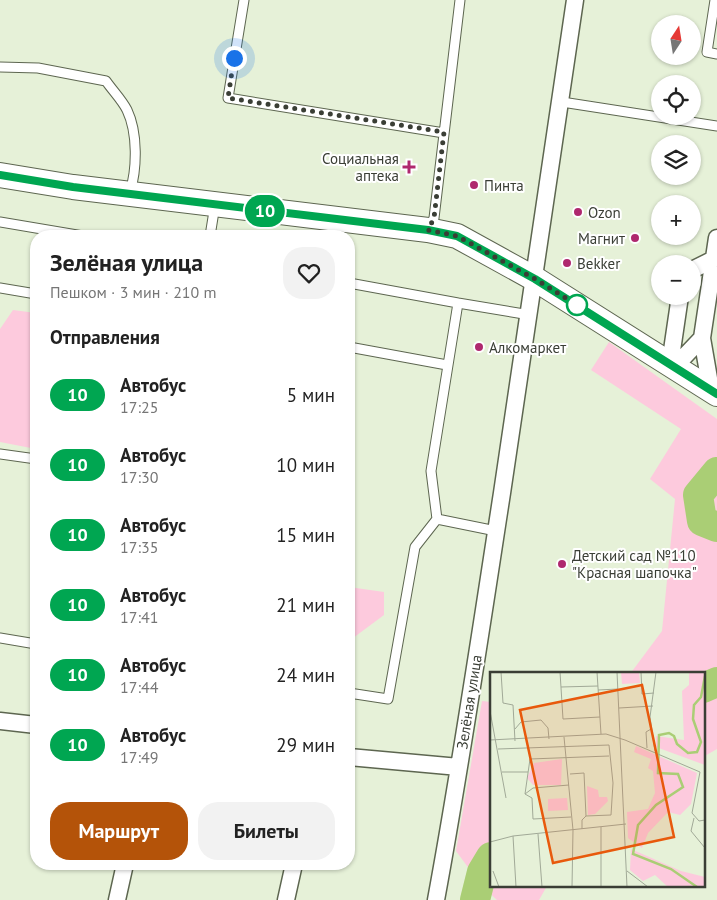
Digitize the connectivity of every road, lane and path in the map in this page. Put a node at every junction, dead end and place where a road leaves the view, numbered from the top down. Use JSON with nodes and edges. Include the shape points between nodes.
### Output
{"nodes":[{"id":1,"x":244,"y":0,"type":"edge"},
{"id":2,"x":460,"y":0,"type":"edge"},
{"id":3,"x":575,"y":0,"type":"edge"},
{"id":4,"x":715,"y":0,"type":"edge"},
{"id":5,"x":717,"y":54,"type":"edge"},
{"id":6,"x":0,"y":67,"type":"edge"},
{"id":7,"x":562,"y":102,"type":"junction"},
{"id":8,"x":717,"y":126,"type":"edge"},
{"id":9,"x":444,"y":132,"type":"junction"},
{"id":10,"x":0,"y":174,"type":"edge"},
{"id":11,"x":130,"y":194,"type":"junction"},
{"id":12,"x":215,"y":205,"type":"junction"},
{"id":13,"x":0,"y":222,"type":"edge"},
{"id":14,"x":47,"y":230,"type":"edge"},
{"id":15,"x":211,"y":230,"type":"edge"},
{"id":16,"x":428,"y":230,"type":"junction"},
{"id":17,"x":717,"y":238,"type":"edge"},
{"id":18,"x":714,"y":259,"type":"junction"},
{"id":19,"x":701,"y":266,"type":"edge"},
{"id":20,"x":535,"y":279,"type":"junction"},
{"id":21,"x":355,"y":284,"type":"edge"},
{"id":22,"x":0,"y":288,"type":"edge"},
{"id":23,"x":30,"y":293,"type":"edge"},
{"id":24,"x":458,"y":303,"type":"junction"},
{"id":25,"x":679,"y":305,"type":"edge"},
{"id":26,"x":530,"y":315,"type":"junction"},
{"id":27,"x":702,"y":338,"type":"junction"},
{"id":28,"x":355,"y":348,"type":"edge"},
{"id":29,"x":670,"y":364,"type":"junction"},
{"id":30,"x":447,"y":365,"type":"junction"},
{"id":31,"x":714,"y":392,"type":"edge"},
{"id":32,"x":0,"y":454,"type":"edge"},
{"id":33,"x":30,"y":458,"type":"edge"},
{"id":34,"x":437,"y":519,"type":"junction"},
{"id":35,"x":496,"y":531,"type":"junction"},
{"id":36,"x":0,"y":638,"type":"edge"},
{"id":37,"x":30,"y":643,"type":"edge"},
{"id":38,"x":355,"y":694,"type":"edge"},
{"id":39,"x":0,"y":721,"type":"edge"},
{"id":40,"x":30,"y":724,"type":"edge"},
{"id":41,"x":355,"y":758,"type":"edge"},
{"id":42,"x":459,"y":767,"type":"junction"},
{"id":43,"x":124,"y":870,"type":"edge"},
{"id":44,"x":293,"y":870,"type":"edge"},
{"id":45,"x":117,"y":900,"type":"edge"},
{"id":46,"x":286,"y":900,"type":"edge"},
{"id":47,"x":436,"y":900,"type":"edge"}],
"edges":[{"from":1,"to":9,"type":"lane","via":[[228,98]]},
{"from":2,"to":9,"type":"lane"},
{"from":3,"to":7,"type":"street","name":"Зелёная улица"},
{"from":4,"to":5,"type":"lane","via":[[707,52]]},
{"from":6,"to":11,"type":"lane","via":[[38,68],[106,81],[128,111],[134,133],[135,175]]},
{"from":7,"to":8,"type":"lane"},
{"from":7,"to":20,"type":"street","name":"Зелёная улица"},
{"from":9,"to":16,"type":"lane","via":[[434,218]]},
{"from":10,"to":11,"type":"main road"},
{"from":11,"to":12,"type":"main road"},
{"from":12,"to":15,"type":"lane"},
{"from":12,"to":16,"type":"main road"},
{"from":13,"to":14,"type":"lane"},
{"from":16,"to":20,"type":"main road","via":[[457,236]]},
{"from":17,"to":18,"type":"street"},
{"from":18,"to":19,"type":"street"},
{"from":18,"to":27,"type":"street"},
{"from":20,"to":26,"type":"street","name":"Зелёная улица"},
{"from":20,"to":29,"type":"main road"},
{"from":21,"to":24,"type":"lane"},
{"from":22,"to":23,"type":"lane"},
{"from":24,"to":26,"type":"lane"},
{"from":24,"to":30,"type":"lane"},
{"from":25,"to":29,"type":"street"},
{"from":26,"to":35,"type":"street","name":"Зелёная улица"},
{"from":27,"to":29,"type":"street","via":[[681,360]]},
{"from":27,"to":31,"type":"street"},
{"from":28,"to":30,"type":"lane"},
{"from":29,"to":31,"type":"main road"},
{"from":30,"to":34,"type":"lane","via":[[430,471]]},
{"from":32,"to":33,"type":"lane"},
{"from":34,"to":35,"type":"lane"},
{"from":34,"to":38,"type":"lane","via":[[415,547],[388,699]]},
{"from":35,"to":42,"type":"street","name":"Зелёная улица"},
{"from":36,"to":37,"type":"lane"},
{"from":39,"to":40,"type":"street"},
{"from":41,"to":42,"type":"street"},
{"from":42,"to":47,"type":"street","name":"Зелёная улица"},
{"from":43,"to":45,"type":"street"},
{"from":44,"to":46,"type":"street"}]}
